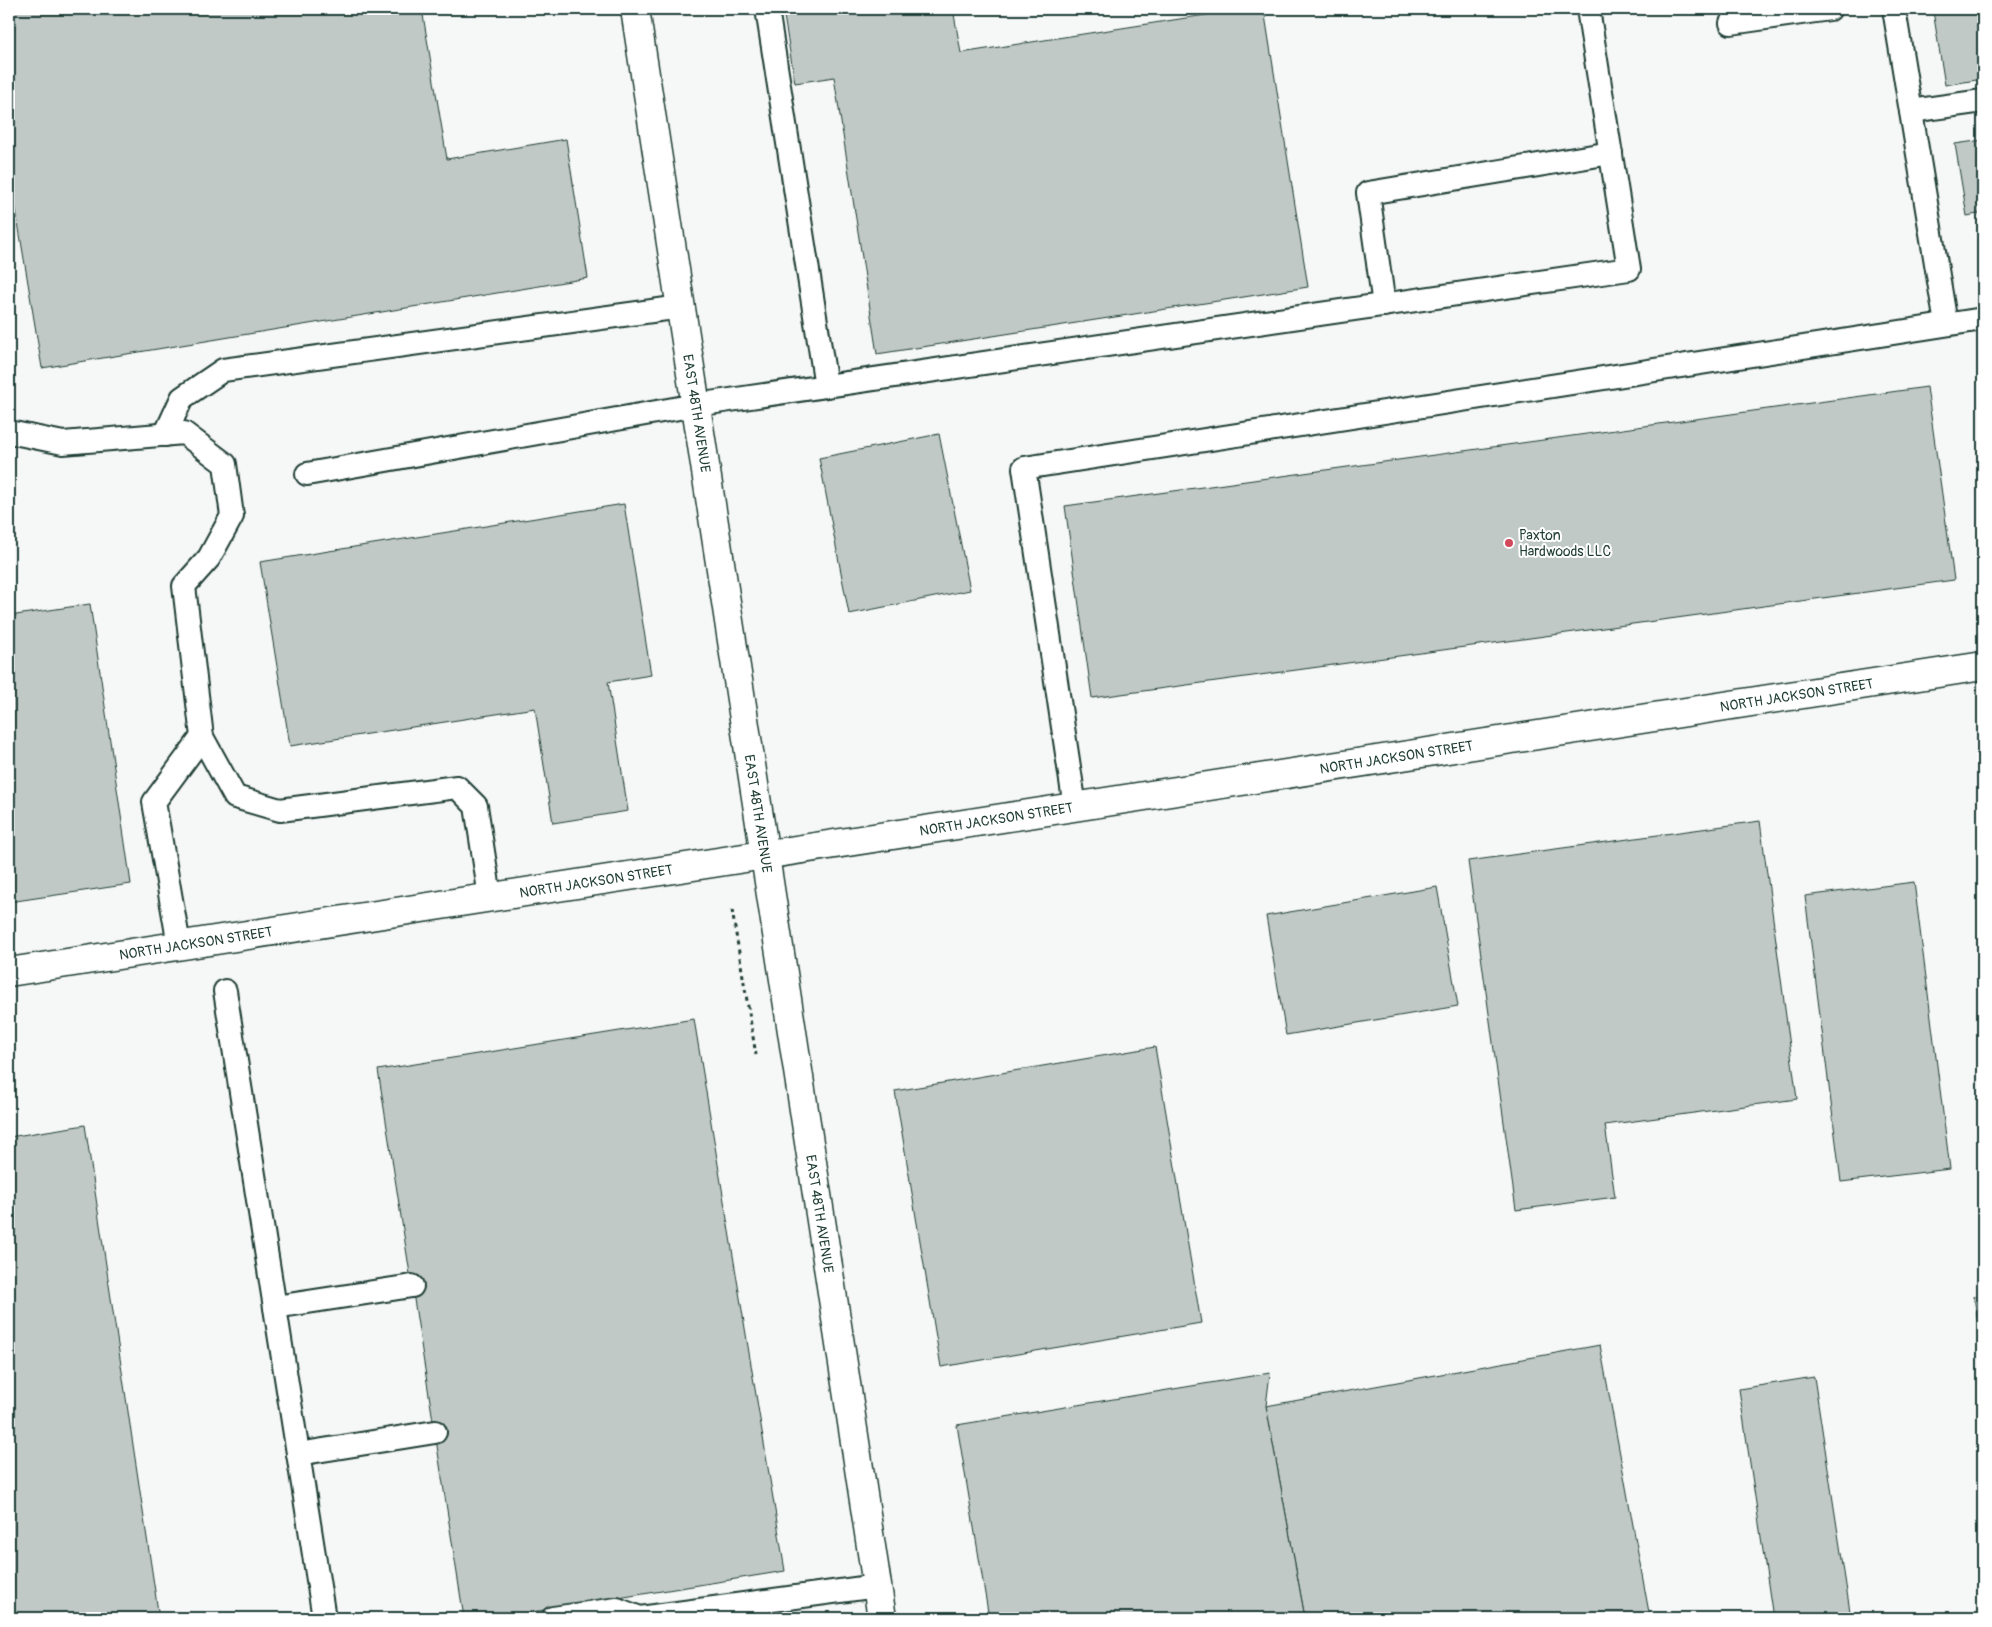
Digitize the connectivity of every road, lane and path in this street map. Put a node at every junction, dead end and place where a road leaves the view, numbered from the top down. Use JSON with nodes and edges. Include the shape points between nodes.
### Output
{"nodes":[{"id":1,"x":635,"y":9,"type":"edge"},
{"id":2,"x":767,"y":9,"type":"edge"},
{"id":3,"x":1588,"y":9,"type":"edge"},
{"id":4,"x":1830,"y":9,"type":"edge"},
{"id":5,"x":1894,"y":9,"type":"edge"},
{"id":6,"x":1730,"y":23,"type":"dead end"},
{"id":7,"x":1983,"y":101,"type":"edge"},
{"id":8,"x":1912,"y":111,"type":"junction"},
{"id":9,"x":1611,"y":153,"type":"junction"},
{"id":10,"x":1384,"y":305,"type":"junction"},
{"id":11,"x":681,"y":307,"type":"junction"},
{"id":12,"x":1983,"y":319,"type":"edge"},
{"id":13,"x":1946,"y":324,"type":"junction"},
{"id":14,"x":826,"y":386,"type":"junction"},
{"id":15,"x":696,"y":405,"type":"junction"},
{"id":16,"x":9,"y":432,"type":"edge"},
{"id":17,"x":165,"y":435,"type":"junction"},
{"id":18,"x":307,"y":474,"type":"dead end"},
{"id":19,"x":1983,"y":666,"type":"edge"},
{"id":20,"x":202,"y":737,"type":"junction"},
{"id":21,"x":1075,"y":807,"type":"junction"},
{"id":22,"x":765,"y":854,"type":"junction"},
{"id":23,"x":490,"y":897,"type":"junction"},
{"id":24,"x":732,"y":910,"type":"dead end"},
{"id":25,"x":179,"y":946,"type":"junction"},
{"id":26,"x":9,"y":972,"type":"edge"},
{"id":27,"x":225,"y":991,"type":"dead end"},
{"id":28,"x":756,"y":1055,"type":"dead end"},
{"id":29,"x":412,"y":1286,"type":"dead end"},
{"id":30,"x":275,"y":1307,"type":"junction"},
{"id":31,"x":435,"y":1432,"type":"dead end"},
{"id":32,"x":298,"y":1454,"type":"junction"},
{"id":33,"x":877,"y":1586,"type":"junction"},
{"id":34,"x":751,"y":1611,"type":"edge"},
{"id":35,"x":324,"y":1618,"type":"edge"},
{"id":36,"x":553,"y":1618,"type":"edge"},
{"id":37,"x":639,"y":1618,"type":"edge"},
{"id":38,"x":882,"y":1618,"type":"edge"}],
"edges":[{"from":1,"to":11,"type":"street","name":"EAST 48TH AVENUE"},
{"from":2,"to":14,"type":"lane"},
{"from":3,"to":9,"type":"lane"},
{"from":4,"to":6,"type":"lane"},
{"from":5,"to":8,"type":"lane"},
{"from":7,"to":8,"type":"lane"},
{"from":8,"to":13,"type":"lane"},
{"from":9,"to":10,"type":"lane","via":[[1368,193]]},
{"from":9,"to":10,"type":"lane","via":[[1630,269]]},
{"from":10,"to":14,"type":"lane"},
{"from":11,"to":15,"type":"street","name":"EAST 48TH AVENUE"},
{"from":11,"to":17,"type":"lane","via":[[223,370],[182,398]]},
{"from":12,"to":13,"type":"lane"},
{"from":13,"to":21,"type":"lane","via":[[1024,468]]},
{"from":14,"to":15,"type":"lane"},
{"from":15,"to":18,"type":"lane"},
{"from":15,"to":22,"type":"street","name":"EAST 48TH AVENUE"},
{"from":16,"to":17,"type":"lane","via":[[63,443]]},
{"from":17,"to":20,"type":"lane","via":[[184,433],[224,464],[232,516],[209,558],[184,586]]},
{"from":19,"to":21,"type":"street","name":"NORTH JACKSON STREET"},
{"from":20,"to":23,"type":"lane","via":[[235,797],[280,810],[457,787],[476,806]]},
{"from":20,"to":25,"type":"lane","via":[[154,802]]},
{"from":21,"to":22,"type":"street","name":"NORTH JACKSON STREET"},
{"from":22,"to":23,"type":"street","name":"NORTH JACKSON STREET"},
{"from":22,"to":33,"type":"street","name":"EAST 48TH AVENUE"},
{"from":23,"to":25,"type":"street","name":"NORTH JACKSON STREET"},
{"from":24,"to":28,"type":"path"},
{"from":25,"to":26,"type":"street","name":"NORTH JACKSON STREET"},
{"from":27,"to":30,"type":"lane"},
{"from":29,"to":30,"type":"lane"},
{"from":30,"to":32,"type":"lane"},
{"from":31,"to":32,"type":"lane"},
{"from":32,"to":35,"type":"lane"},
{"from":33,"to":34,"type":"lane"},
{"from":33,"to":38,"type":"street","name":"EAST 48TH AVENUE"},
{"from":34,"to":37,"type":"lane"},
{"from":36,"to":37,"type":"lane","via":[[617,1609]]}]}
